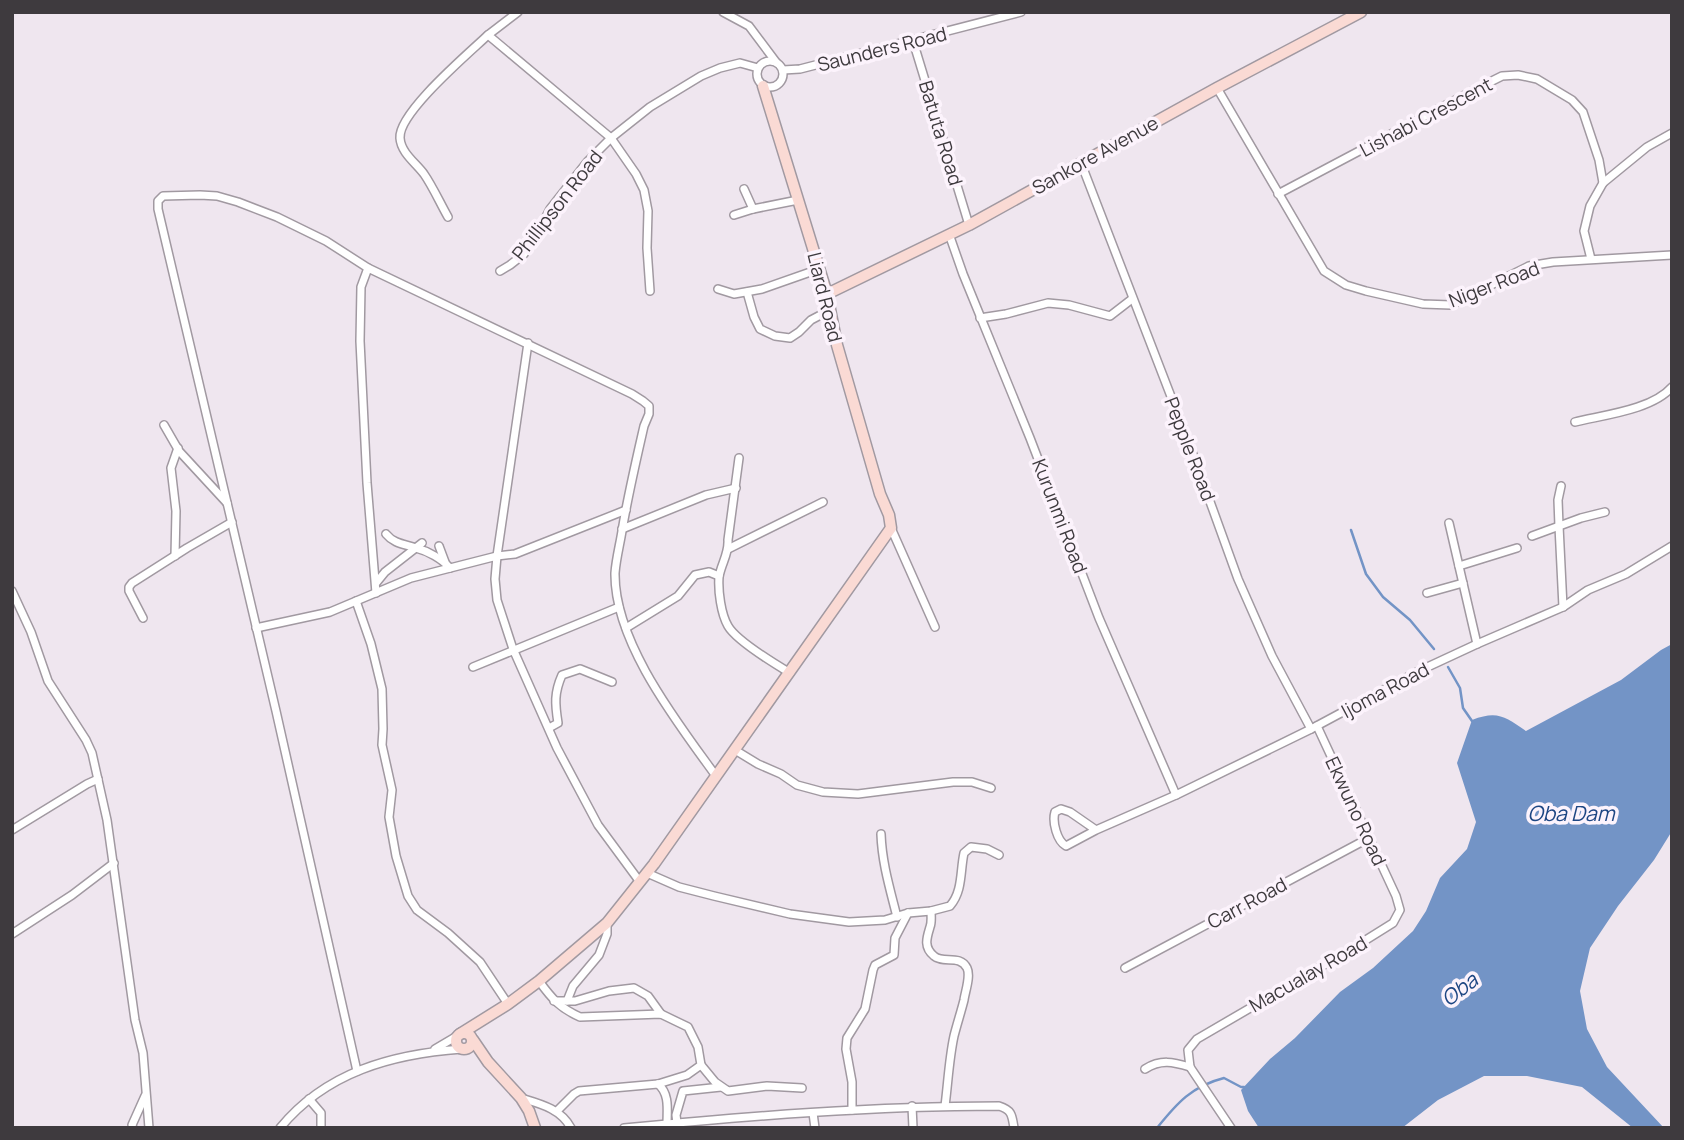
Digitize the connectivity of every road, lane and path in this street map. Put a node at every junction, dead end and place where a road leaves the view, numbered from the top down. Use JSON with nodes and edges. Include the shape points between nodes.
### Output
{"nodes":[{"id":1,"x":518,"y":12,"type":"edge"},
{"id":2,"x":723,"y":12,"type":"edge"},
{"id":3,"x":1021,"y":12,"type":"edge"},
{"id":4,"x":1361,"y":12,"type":"edge"},
{"id":5,"x":488,"y":35,"type":"junction"},
{"id":6,"x":913,"y":41,"type":"junction"},
{"id":7,"x":766,"y":48,"type":"junction"},
{"id":8,"x":776,"y":62,"type":"junction"},
{"id":9,"x":761,"y":65,"type":"junction"},
{"id":10,"x":783,"y":70,"type":"junction"},
{"id":11,"x":763,"y":86,"type":"junction"},
{"id":12,"x":1217,"y":88,"type":"junction"},
{"id":13,"x":1672,"y":133,"type":"edge"},
{"id":14,"x":611,"y":138,"type":"junction"},
{"id":15,"x":1081,"y":163,"type":"junction"},
{"id":16,"x":1602,"y":183,"type":"junction"},
{"id":17,"x":744,"y":189,"type":"dead end"},
{"id":18,"x":1279,"y":194,"type":"junction"},
{"id":19,"x":798,"y":200,"type":"junction"},
{"id":20,"x":753,"y":209,"type":"junction"},
{"id":21,"x":734,"y":215,"type":"dead end"},
{"id":22,"x":448,"y":217,"type":"dead end"},
{"id":23,"x":968,"y":225,"type":"junction"},
{"id":24,"x":949,"y":234,"type":"junction"},
{"id":25,"x":1672,"y":255,"type":"edge"},
{"id":26,"x":1591,"y":259,"type":"junction"},
{"id":27,"x":368,"y":268,"type":"junction"},
{"id":28,"x":819,"y":269,"type":"junction"},
{"id":29,"x":500,"y":271,"type":"dead end"},
{"id":30,"x":718,"y":289,"type":"dead end"},
{"id":31,"x":650,"y":291,"type":"dead end"},
{"id":32,"x":747,"y":292,"type":"junction"},
{"id":33,"x":827,"y":294,"type":"junction"},
{"id":34,"x":1132,"y":299,"type":"junction"},
{"id":35,"x":830,"y":310,"type":"junction"},
{"id":36,"x":980,"y":318,"type":"junction"},
{"id":37,"x":528,"y":343,"type":"junction"},
{"id":38,"x":1672,"y":387,"type":"edge"},
{"id":39,"x":1575,"y":422,"type":"dead end"},
{"id":40,"x":164,"y":425,"type":"dead end"},
{"id":41,"x":178,"y":449,"type":"junction"},
{"id":42,"x":739,"y":458,"type":"dead end"},
{"id":43,"x":1561,"y":486,"type":"dead end"},
{"id":44,"x":736,"y":488,"type":"junction"},
{"id":45,"x":823,"y":502,"type":"dead end"},
{"id":46,"x":228,"y":504,"type":"junction"},
{"id":47,"x":626,"y":510,"type":"junction"},
{"id":48,"x":1605,"y":512,"type":"dead end"},
{"id":49,"x":232,"y":522,"type":"junction"},
{"id":50,"x":1449,"y":523,"type":"dead end"},
{"id":51,"x":1559,"y":526,"type":"junction"},
{"id":52,"x":891,"y":528,"type":"junction"},
{"id":53,"x":622,"y":529,"type":"junction"},
{"id":54,"x":386,"y":534,"type":"dead end"},
{"id":55,"x":1532,"y":536,"type":"dead end"},
{"id":56,"x":419,"y":545,"type":"junction"},
{"id":57,"x":439,"y":545,"type":"dead end"},
{"id":58,"x":1672,"y":546,"type":"edge"},
{"id":59,"x":1517,"y":548,"type":"dead end"},
{"id":60,"x":728,"y":549,"type":"junction"},
{"id":61,"x":175,"y":556,"type":"junction"},
{"id":62,"x":497,"y":556,"type":"junction"},
{"id":63,"x":448,"y":565,"type":"junction"},
{"id":64,"x":1459,"y":566,"type":"junction"},
{"id":65,"x":719,"y":576,"type":"junction"},
{"id":66,"x":376,"y":583,"type":"junction"},
{"id":67,"x":1463,"y":583,"type":"junction"},
{"id":68,"x":12,"y":592,"type":"edge"},
{"id":69,"x":376,"y":593,"type":"junction"},
{"id":70,"x":1427,"y":593,"type":"dead end"},
{"id":71,"x":356,"y":601,"type":"junction"},
{"id":72,"x":619,"y":607,"type":"junction"},
{"id":73,"x":1563,"y":607,"type":"junction"},
{"id":74,"x":144,"y":618,"type":"dead end"},
{"id":75,"x":935,"y":627,"type":"dead end"},
{"id":76,"x":256,"y":628,"type":"junction"},
{"id":77,"x":626,"y":628,"type":"junction"},
{"id":78,"x":1477,"y":644,"type":"junction"},
{"id":79,"x":513,"y":649,"type":"junction"},
{"id":80,"x":473,"y":667,"type":"dead end"},
{"id":81,"x":790,"y":673,"type":"junction"},
{"id":82,"x":612,"y":682,"type":"dead end"},
{"id":83,"x":549,"y":728,"type":"junction"},
{"id":84,"x":1314,"y":728,"type":"junction"},
{"id":85,"x":735,"y":750,"type":"junction"},
{"id":86,"x":716,"y":776,"type":"junction"},
{"id":87,"x":98,"y":779,"type":"junction"},
{"id":88,"x":991,"y":788,"type":"dead end"},
{"id":89,"x":1176,"y":795,"type":"junction"},
{"id":90,"x":12,"y":830,"type":"edge"},
{"id":91,"x":1096,"y":830,"type":"junction"},
{"id":92,"x":881,"y":834,"type":"dead end"},
{"id":93,"x":1369,"y":838,"type":"junction"},
{"id":94,"x":999,"y":855,"type":"dead end"},
{"id":95,"x":114,"y":863,"type":"junction"},
{"id":96,"x":647,"y":873,"type":"junction"},
{"id":97,"x":640,"y":882,"type":"junction"},
{"id":98,"x":1396,"y":896,"type":"joint"},
{"id":99,"x":931,"y":911,"type":"junction"},
{"id":100,"x":908,"y":913,"type":"junction"},
{"id":101,"x":897,"y":917,"type":"junction"},
{"id":102,"x":607,"y":923,"type":"junction"},
{"id":103,"x":12,"y":934,"type":"edge"},
{"id":104,"x":1125,"y":968,"type":"dead end"},
{"id":105,"x":540,"y":981,"type":"junction"},
{"id":106,"x":554,"y":1001,"type":"junction"},
{"id":107,"x":567,"y":1001,"type":"junction"},
{"id":108,"x":508,"y":1004,"type":"junction"},
{"id":109,"x":661,"y":1014,"type":"junction"},
{"id":110,"x":486,"y":1017,"type":"junction"},
{"id":111,"x":459,"y":1035,"type":"junction"},
{"id":112,"x":472,"y":1039,"type":"junction"},
{"id":113,"x":464,"y":1049,"type":"junction"},
{"id":114,"x":431,"y":1052,"type":"junction"},
{"id":115,"x":488,"y":1062,"type":"junction"},
{"id":116,"x":701,"y":1065,"type":"junction"},
{"id":117,"x":1190,"y":1067,"type":"junction"},
{"id":118,"x":1145,"y":1069,"type":"dead end"},
{"id":119,"x":357,"y":1071,"type":"junction"},
{"id":120,"x":658,"y":1084,"type":"junction"},
{"id":121,"x":722,"y":1087,"type":"junction"},
{"id":122,"x":802,"y":1088,"type":"dead end"},
{"id":123,"x":145,"y":1096,"type":"junction"},
{"id":124,"x":522,"y":1098,"type":"junction"},
{"id":125,"x":309,"y":1099,"type":"junction"},
{"id":126,"x":912,"y":1106,"type":"junction"},
{"id":127,"x":945,"y":1106,"type":"junction"},
{"id":128,"x":852,"y":1110,"type":"junction"},
{"id":129,"x":557,"y":1111,"type":"junction"},
{"id":130,"x":813,"y":1113,"type":"junction"},
{"id":131,"x":677,"y":1123,"type":"junction"},
{"id":132,"x":698,"y":1124,"type":"edge"},
{"id":133,"x":668,"y":1126,"type":"edge"},
{"id":134,"x":133,"y":1128,"type":"edge"},
{"id":135,"x":149,"y":1128,"type":"edge"},
{"id":136,"x":280,"y":1128,"type":"edge"},
{"id":137,"x":321,"y":1128,"type":"edge"},
{"id":138,"x":535,"y":1128,"type":"edge"},
{"id":139,"x":571,"y":1128,"type":"edge"},
{"id":140,"x":624,"y":1128,"type":"edge"},
{"id":141,"x":815,"y":1128,"type":"edge"},
{"id":142,"x":913,"y":1128,"type":"edge"},
{"id":143,"x":1014,"y":1128,"type":"edge"},
{"id":144,"x":1231,"y":1128,"type":"edge"}],
"edges":[{"from":1,"to":5,"type":"street"},
{"from":2,"to":7,"type":"street","via":[[749,26]]},
{"from":3,"to":6,"type":"street","name":"Saunders Road"},
{"from":4,"to":12,"type":"street","name":"Sankore Avenue"},
{"from":5,"to":14,"type":"street"},
{"from":5,"to":22,"type":"street","via":[[418,104],[404,122],[400,138]]},
{"from":6,"to":10,"type":"street","name":"Saunders Road"},
{"from":6,"to":23,"type":"street","name":"Batuta Road"},
{"from":7,"to":8,"type":"street"},
{"from":7,"to":9,"type":"street"},
{"from":8,"to":9,"type":"street"},
{"from":8,"to":10,"type":"street"},
{"from":9,"to":11,"type":"street","via":[[757,76]]},
{"from":9,"to":14,"type":"street","name":"Phillipson Road","via":[[740,64],[701,76]]},
{"from":10,"to":11,"type":"street","via":[[780,83]]},
{"from":11,"to":19,"type":"street","name":"Liard Road"},
{"from":12,"to":15,"type":"street","name":"Sankore Avenue"},
{"from":12,"to":18,"type":"street","name":"Niger Road"},
{"from":13,"to":16,"type":"street"},
{"from":14,"to":29,"type":"street","name":"Phillipson Road","via":[[550,209],[524,254]]},
{"from":14,"to":31,"type":"street","via":[[643,190],[648,211]]},
{"from":15,"to":23,"type":"street","name":"Sankore Avenue"},
{"from":15,"to":34,"type":"street","name":"Pepple Road"},
{"from":16,"to":18,"type":"street","name":"Lishabi Crescent","via":[[1583,112],[1560,92],[1518,75],[1502,76]]},
{"from":16,"to":26,"type":"street","via":[[1584,231]]},
{"from":17,"to":20,"type":"street"},
{"from":18,"to":26,"type":"street","name":"Niger Road","via":[[1324,271],[1346,285],[1423,303],[1451,305],[1529,267]]},
{"from":19,"to":20,"type":"street"},
{"from":19,"to":28,"type":"street","name":"Liard Road"},
{"from":20,"to":21,"type":"street"},
{"from":23,"to":24,"type":"street","name":"Sankore Avenue"},
{"from":24,"to":33,"type":"street","name":"Sankore Avenue"},
{"from":24,"to":36,"type":"street","name":"Kurunmi Road"},
{"from":25,"to":26,"type":"street","name":"Niger Road"},
{"from":27,"to":37,"type":"street"},
{"from":27,"to":46,"type":"street","via":[[326,241],[238,202],[200,195],[163,196],[158,201]]},
{"from":27,"to":66,"type":"street","via":[[361,287],[360,341]]},
{"from":28,"to":32,"type":"street"},
{"from":28,"to":33,"type":"street","name":"Liard Road"},
{"from":30,"to":32,"type":"street"},
{"from":32,"to":35,"type":"street","via":[[760,329],[775,336],[790,338]]},
{"from":33,"to":35,"type":"street","name":"Liard Road"},
{"from":34,"to":36,"type":"street","via":[[1110,316],[1048,303]]},
{"from":34,"to":84,"type":"street","name":"Pepple Road","via":[[1238,579],[1272,656]]},
{"from":35,"to":52,"type":"street","name":"Liard Road"},
{"from":36,"to":89,"type":"street","name":"Kurunmi Road","via":[[1099,618]]},
{"from":37,"to":47,"type":"street","via":[[649,406]]},
{"from":37,"to":62,"type":"street"},
{"from":38,"to":39,"type":"street","via":[[1645,405]]},
{"from":40,"to":41,"type":"street"},
{"from":41,"to":46,"type":"street"},
{"from":41,"to":61,"type":"street","via":[[171,468]]},
{"from":42,"to":44,"type":"street"},
{"from":43,"to":51,"type":"street"},
{"from":44,"to":53,"type":"street","via":[[706,495]]},
{"from":44,"to":60,"type":"street"},
{"from":45,"to":60,"type":"street"},
{"from":46,"to":49,"type":"street"},
{"from":47,"to":53,"type":"street"},
{"from":47,"to":62,"type":"street","via":[[515,554]]},
{"from":48,"to":51,"type":"street"},
{"from":49,"to":61,"type":"street"},
{"from":49,"to":76,"type":"street"},
{"from":50,"to":64,"type":"street"},
{"from":51,"to":55,"type":"street"},
{"from":51,"to":73,"type":"street"},
{"from":52,"to":75,"type":"street"},
{"from":52,"to":81,"type":"street"},
{"from":53,"to":72,"type":"street","via":[[615,572]]},
{"from":54,"to":56,"type":"street","via":[[396,542]]},
{"from":56,"to":63,"type":"street"},
{"from":56,"to":66,"type":"street"},
{"from":57,"to":63,"type":"street"},
{"from":58,"to":73,"type":"street","name":"Ijoma Road"},
{"from":59,"to":64,"type":"street"},
{"from":60,"to":65,"type":"street"},
{"from":61,"to":74,"type":"street","via":[[129,587]]},
{"from":62,"to":63,"type":"street"},
{"from":62,"to":79,"type":"street","via":[[497,600]]},
{"from":63,"to":69,"type":"street"},
{"from":64,"to":67,"type":"street"},
{"from":65,"to":77,"type":"street","via":[[709,572],[695,575],[678,596]]},
{"from":65,"to":81,"type":"street","via":[[728,627]]},
{"from":66,"to":69,"type":"street"},
{"from":67,"to":70,"type":"street"},
{"from":67,"to":78,"type":"street"},
{"from":68,"to":87,"type":"street","via":[[48,681],[92,753]]},
{"from":69,"to":71,"type":"street"},
{"from":71,"to":76,"type":"street","via":[[330,612]]},
{"from":71,"to":108,"type":"street","via":[[382,689],[382,745],[392,790],[389,817],[408,896],[417,910],[480,962]]},
{"from":72,"to":77,"type":"street"},
{"from":72,"to":79,"type":"street"},
{"from":73,"to":78,"type":"street","name":"Ijoma Road"},
{"from":76,"to":119,"type":"street"},
{"from":77,"to":86,"type":"street","via":[[668,710]]},
{"from":78,"to":84,"type":"street","name":"Ijoma Road"},
{"from":79,"to":80,"type":"street"},
{"from":79,"to":83,"type":"street"},
{"from":81,"to":85,"type":"street"},
{"from":82,"to":83,"type":"street","via":[[580,669],[562,675],[556,687],[558,723]]},
{"from":83,"to":97,"type":"street","via":[[598,825]]},
{"from":84,"to":89,"type":"street","name":"Ijoma Road"},
{"from":84,"to":93,"type":"street","name":"Ekwuno Road"},
{"from":85,"to":86,"type":"street"},
{"from":85,"to":88,"type":"street","via":[[797,785],[823,792],[858,794],[953,782]]},
{"from":86,"to":96,"type":"street"},
{"from":87,"to":90,"type":"street"},
{"from":87,"to":95,"type":"street"},
{"from":89,"to":91,"type":"street","name":"Ijoma Road"},
{"from":91,"to":91,"type":"street","name":"Ijoma Road","via":[[1066,846],[1053,818],[1055,812],[1070,812]]},
{"from":92,"to":101,"type":"street"},
{"from":93,"to":98,"type":"street","name":"Ekwuno Road"},
{"from":93,"to":104,"type":"street","name":"Carr Road"},
{"from":94,"to":99,"type":"street","via":[[979,847],[966,850],[957,897],[950,906]]},
{"from":95,"to":103,"type":"street"},
{"from":95,"to":123,"type":"street","via":[[143,1054]]},
{"from":96,"to":97,"type":"street"},
{"from":96,"to":101,"type":"street","via":[[679,887],[790,914],[849,922]]},
{"from":97,"to":102,"type":"street"},
{"from":98,"to":117,"type":"street","name":"Macualay Road","via":[[1400,910],[1393,923],[1197,1039],[1188,1050]]},
{"from":99,"to":100,"type":"street"},
{"from":99,"to":127,"type":"street","via":[[928,948],[940,959],[958,960],[968,973],[953,1039]]},
{"from":100,"to":101,"type":"street"},
{"from":100,"to":128,"type":"street","via":[[895,939],[894,955],[875,965],[865,1009],[847,1038]]},
{"from":102,"to":105,"type":"street"},
{"from":102,"to":107,"type":"street","via":[[599,955],[573,986]]},
{"from":105,"to":106,"type":"street"},
{"from":105,"to":108,"type":"street"},
{"from":106,"to":107,"type":"street"},
{"from":106,"to":109,"type":"street","via":[[580,1017]]},
{"from":107,"to":109,"type":"street","via":[[634,988],[648,996]]},
{"from":108,"to":110,"type":"street"},
{"from":109,"to":116,"type":"street","via":[[688,1027]]},
{"from":110,"to":111,"type":"street"},
{"from":110,"to":112,"type":"street"},
{"from":111,"to":112,"type":"street","via":[[464,1032]]},
{"from":111,"to":113,"type":"street","via":[[456,1044]]},
{"from":111,"to":114,"type":"street"},
{"from":112,"to":113,"type":"street"},
{"from":112,"to":115,"type":"street"},
{"from":113,"to":114,"type":"street"},
{"from":113,"to":115,"type":"street"},
{"from":114,"to":119,"type":"street"},
{"from":115,"to":124,"type":"street"},
{"from":116,"to":120,"type":"street"},
{"from":116,"to":121,"type":"street"},
{"from":117,"to":118,"type":"street","via":[[1161,1062]]},
{"from":117,"to":144,"type":"street"},
{"from":119,"to":125,"type":"street"},
{"from":120,"to":129,"type":"street","via":[[579,1091]]},
{"from":120,"to":133,"type":"street","via":[[667,1096]]},
{"from":121,"to":122,"type":"street","via":[[728,1091]]},
{"from":121,"to":131,"type":"street","via":[[684,1091]]},
{"from":123,"to":134,"type":"street"},
{"from":123,"to":135,"type":"street"},
{"from":124,"to":129,"type":"street"},
{"from":124,"to":138,"type":"street"},
{"from":125,"to":136,"type":"street"},
{"from":125,"to":137,"type":"street","via":[[321,1113]]},
{"from":126,"to":127,"type":"street"},
{"from":126,"to":128,"type":"street"},
{"from":126,"to":142,"type":"street"},
{"from":127,"to":143,"type":"street","via":[[999,1106],[1012,1116]]},
{"from":128,"to":130,"type":"street"},
{"from":129,"to":139,"type":"street"},
{"from":130,"to":132,"type":"street"},
{"from":130,"to":141,"type":"street"},
{"from":131,"to":132,"type":"street"},
{"from":131,"to":133,"type":"street"},
{"from":133,"to":140,"type":"street"}]}
